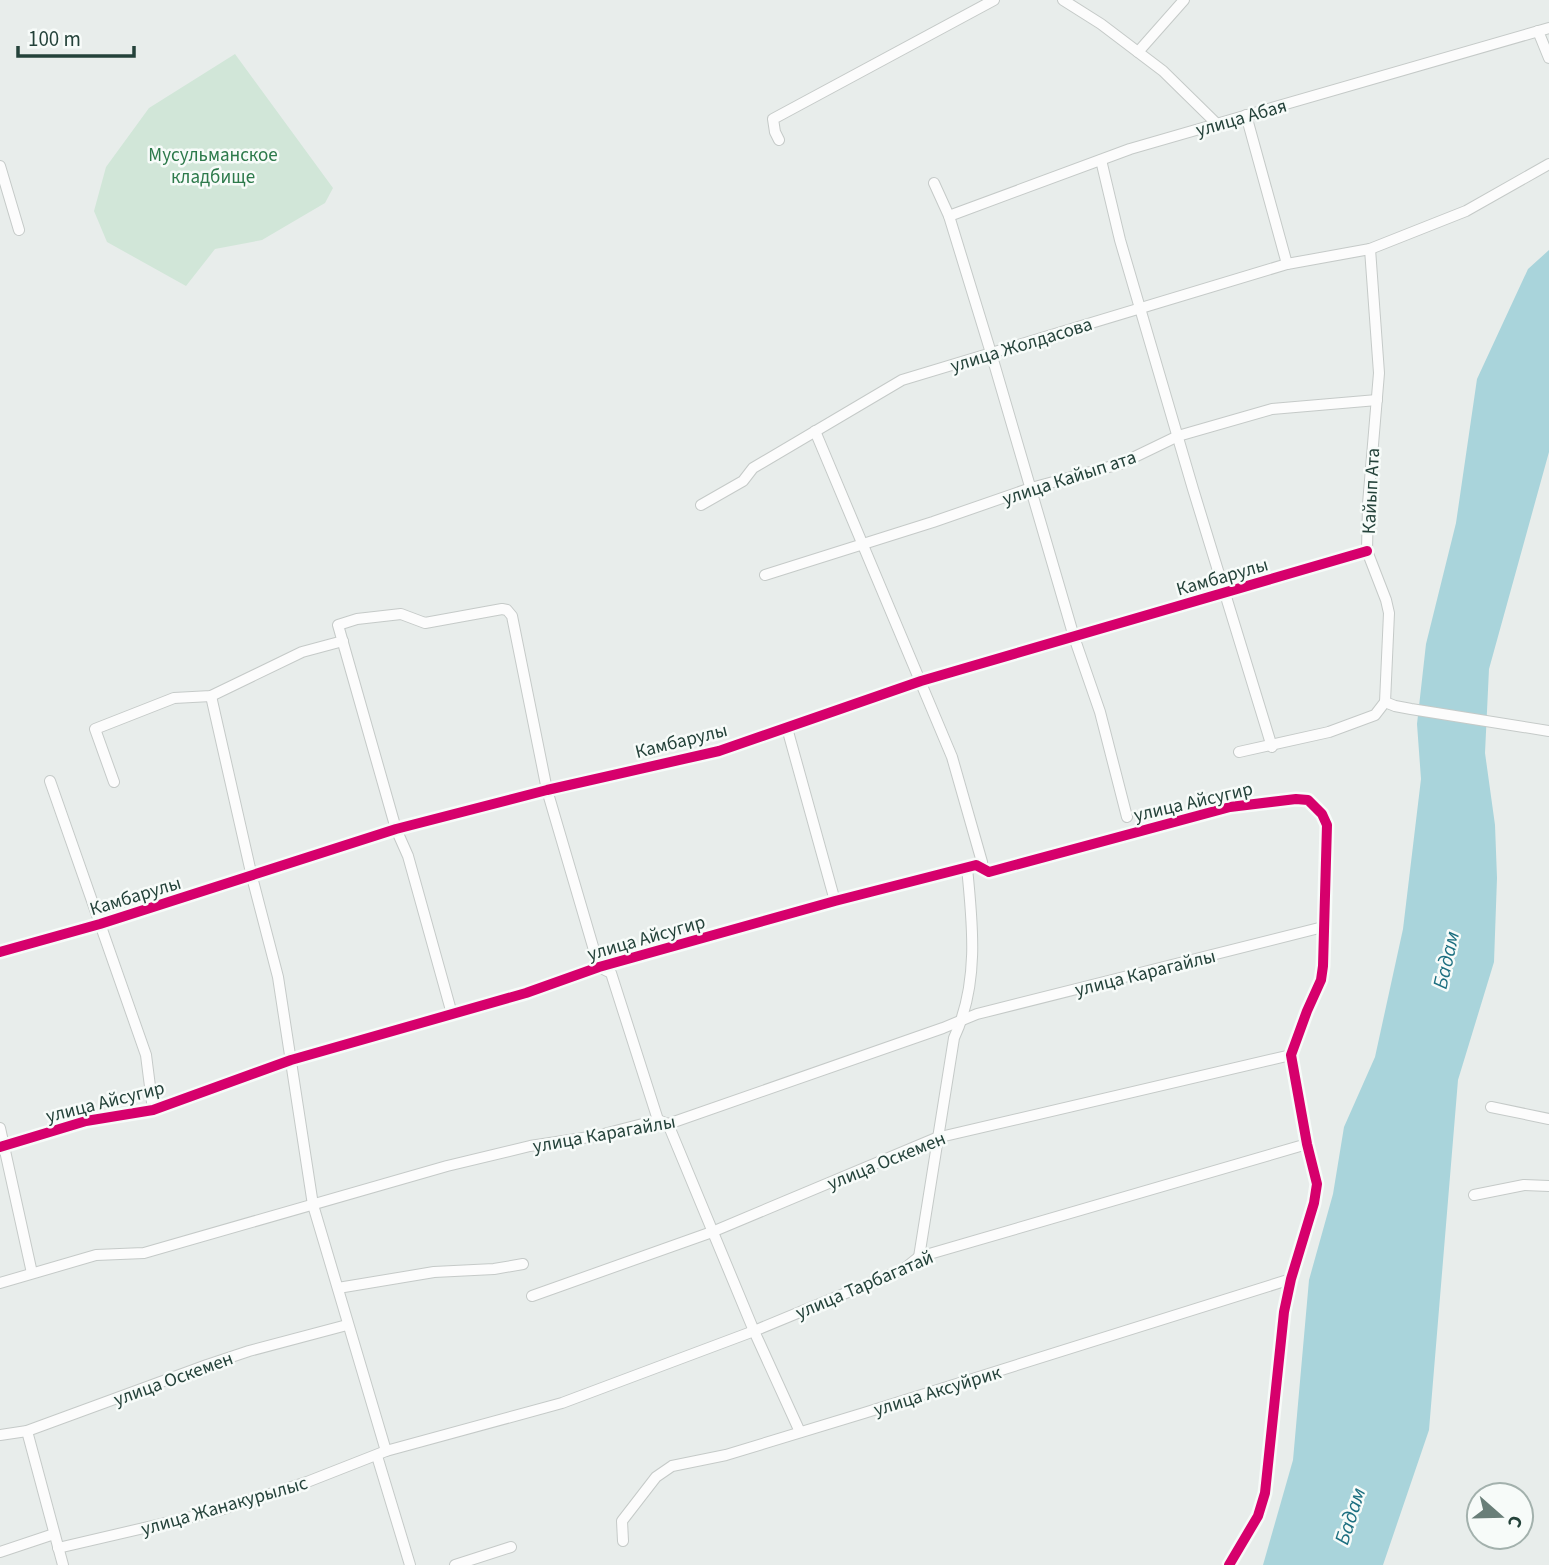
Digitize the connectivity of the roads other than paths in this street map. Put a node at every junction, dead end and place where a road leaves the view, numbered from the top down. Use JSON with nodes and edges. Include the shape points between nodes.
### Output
{"nodes":[{"id":1,"x":994,"y":0,"type":"edge"},
{"id":2,"x":1063,"y":0,"type":"edge"},
{"id":3,"x":1184,"y":0,"type":"edge"},
{"id":4,"x":1543,"y":29,"type":"edge"},
{"id":5,"x":1138,"y":52,"type":"junction"},
{"id":6,"x":1549,"y":58,"type":"edge"},
{"id":7,"x":1246,"y":115,"type":"junction"},
{"id":8,"x":1217,"y":124,"type":"junction"},
{"id":9,"x":779,"y":140,"type":"dead end"},
{"id":10,"x":1101,"y":160,"type":"junction"},
{"id":11,"x":1549,"y":164,"type":"edge"},
{"id":12,"x":0,"y":166,"type":"edge"},
{"id":13,"x":934,"y":183,"type":"dead end"},
{"id":14,"x":948,"y":216,"type":"junction"},
{"id":15,"x":19,"y":230,"type":"dead end"},
{"id":16,"x":1370,"y":249,"type":"junction"},
{"id":17,"x":1287,"y":264,"type":"junction"},
{"id":18,"x":1140,"y":307,"type":"junction"},
{"id":19,"x":991,"y":353,"type":"junction"},
{"id":20,"x":1377,"y":400,"type":"junction"},
{"id":21,"x":815,"y":431,"type":"junction"},
{"id":22,"x":1178,"y":436,"type":"junction"},
{"id":23,"x":1031,"y":488,"type":"junction"},
{"id":24,"x":701,"y":505,"type":"dead end"},
{"id":25,"x":862,"y":543,"type":"junction"},
{"id":26,"x":1367,"y":551,"type":"junction"},
{"id":27,"x":765,"y":575,"type":"dead end"},
{"id":28,"x":1225,"y":593,"type":"junction"},
{"id":29,"x":1074,"y":637,"type":"junction"},
{"id":30,"x":343,"y":641,"type":"junction"},
{"id":31,"x":921,"y":681,"type":"junction"},
{"id":32,"x":211,"y":695,"type":"junction"},
{"id":33,"x":1385,"y":702,"type":"junction"},
{"id":34,"x":787,"y":727,"type":"junction"},
{"id":35,"x":1549,"y":731,"type":"edge"},
{"id":36,"x":1272,"y":747,"type":"junction"},
{"id":37,"x":1239,"y":752,"type":"dead end"},
{"id":38,"x":50,"y":781,"type":"dead end"},
{"id":39,"x":114,"y":782,"type":"dead end"},
{"id":40,"x":547,"y":790,"type":"junction"},
{"id":41,"x":1127,"y":817,"type":"dead end"},
{"id":42,"x":396,"y":829,"type":"junction"},
{"id":43,"x":972,"y":866,"type":"junction"},
{"id":44,"x":252,"y":877,"type":"junction"},
{"id":45,"x":835,"y":901,"type":"junction"},
{"id":46,"x":100,"y":924,"type":"junction"},
{"id":47,"x":1323,"y":927,"type":"junction"},
{"id":48,"x":0,"y":952,"type":"edge"},
{"id":49,"x":599,"y":967,"type":"junction"},
{"id":50,"x":452,"y":1014,"type":"junction"},
{"id":51,"x":962,"y":1021,"type":"junction"},
{"id":52,"x":1292,"y":1055,"type":"junction"},
{"id":53,"x":291,"y":1060,"type":"junction"},
{"id":54,"x":1491,"y":1107,"type":"dead end"},
{"id":55,"x":153,"y":1110,"type":"junction"},
{"id":56,"x":1549,"y":1119,"type":"edge"},
{"id":57,"x":663,"y":1122,"type":"junction"},
{"id":58,"x":0,"y":1128,"type":"edge"},
{"id":59,"x":936,"y":1138,"type":"junction"},
{"id":60,"x":1307,"y":1144,"type":"junction"},
{"id":61,"x":2,"y":1147,"type":"edge"},
{"id":62,"x":1549,"y":1186,"type":"edge"},
{"id":63,"x":1474,"y":1195,"type":"dead end"},
{"id":64,"x":313,"y":1205,"type":"junction"},
{"id":65,"x":712,"y":1232,"type":"junction"},
{"id":66,"x":919,"y":1258,"type":"junction"},
{"id":67,"x":523,"y":1264,"type":"dead end"},
{"id":68,"x":32,"y":1273,"type":"junction"},
{"id":69,"x":1291,"y":1279,"type":"junction"},
{"id":70,"x":0,"y":1283,"type":"edge"},
{"id":71,"x":338,"y":1288,"type":"junction"},
{"id":72,"x":533,"y":1296,"type":"dead end"},
{"id":73,"x":347,"y":1325,"type":"junction"},
{"id":74,"x":754,"y":1331,"type":"junction"},
{"id":75,"x":27,"y":1431,"type":"junction"},
{"id":76,"x":800,"y":1432,"type":"junction"},
{"id":77,"x":0,"y":1435,"type":"edge"},
{"id":78,"x":381,"y":1453,"type":"junction"},
{"id":79,"x":54,"y":1534,"type":"junction"},
{"id":80,"x":623,"y":1541,"type":"dead end"},
{"id":81,"x":511,"y":1547,"type":"dead end"},
{"id":82,"x":58,"y":1548,"type":"junction"},
{"id":83,"x":0,"y":1552,"type":"edge"},
{"id":84,"x":63,"y":1565,"type":"edge"},
{"id":85,"x":410,"y":1565,"type":"edge"},
{"id":86,"x":455,"y":1565,"type":"edge"},
{"id":87,"x":1229,"y":1565,"type":"edge"}],
"edges":[{"from":1,"to":9,"type":"street","via":[[773,119]]},
{"from":2,"to":5,"type":"street"},
{"from":3,"to":5,"type":"street"},
{"from":4,"to":6,"type":"street"},
{"from":4,"to":7,"type":"street","name":"улица Абая"},
{"from":5,"to":8,"type":"street"},
{"from":7,"to":8,"type":"street","name":"улица Абая"},
{"from":7,"to":17,"type":"street"},
{"from":8,"to":10,"type":"street","name":"улица Абая"},
{"from":10,"to":14,"type":"street","name":"улица Абая"},
{"from":10,"to":18,"type":"street"},
{"from":11,"to":16,"type":"street","name":"улица Жолдасова","via":[[1466,211]]},
{"from":12,"to":15,"type":"street"},
{"from":13,"to":14,"type":"street"},
{"from":14,"to":19,"type":"street"},
{"from":16,"to":17,"type":"street","name":"улица Жолдасова"},
{"from":16,"to":20,"type":"street","name":"Кайып Ата"},
{"from":17,"to":18,"type":"street","name":"улица Жолдасова"},
{"from":18,"to":19,"type":"street","name":"улица Жолдасова"},
{"from":18,"to":22,"type":"street"},
{"from":19,"to":21,"type":"street","name":"улица Жолдасова","via":[[902,380]]},
{"from":19,"to":23,"type":"street"},
{"from":20,"to":22,"type":"street","name":"улица Кайып ата","via":[[1272,409]]},
{"from":20,"to":26,"type":"street","name":"Кайып Ата"},
{"from":21,"to":24,"type":"street","name":"улица Жолдасова"},
{"from":21,"to":25,"type":"street"},
{"from":22,"to":23,"type":"street","name":"улица Кайып ата","via":[[1120,464]]},
{"from":22,"to":28,"type":"street"},
{"from":23,"to":25,"type":"street","name":"улица Кайып ата"},
{"from":23,"to":29,"type":"street"},
{"from":25,"to":27,"type":"street","name":"улица Кайып ата"},
{"from":25,"to":31,"type":"street"},
{"from":26,"to":28,"type":"street","name":"Камбарулы"},
{"from":26,"to":33,"type":"street","name":"Кайып Ата","via":[[1389,613]]},
{"from":28,"to":29,"type":"street","name":"Камбарулы"},
{"from":28,"to":36,"type":"street"},
{"from":29,"to":31,"type":"street","name":"Камбарулы"},
{"from":29,"to":41,"type":"street","via":[[1100,712]]},
{"from":30,"to":32,"type":"street","via":[[302,652]]},
{"from":30,"to":40,"type":"street","via":[[338,625],[357,619],[401,614],[425,623],[508,610]]},
{"from":30,"to":42,"type":"street"},
{"from":31,"to":34,"type":"street","name":"Камбарулы"},
{"from":31,"to":43,"type":"street","via":[[971,817],[982,862]]},
{"from":32,"to":39,"type":"street","via":[[174,698],[95,729]]},
{"from":32,"to":44,"type":"street"},
{"from":33,"to":35,"type":"street"},
{"from":33,"to":36,"type":"street","via":[[1375,715]]},
{"from":34,"to":40,"type":"street","name":"Камбарулы","via":[[719,751]]},
{"from":34,"to":45,"type":"street"},
{"from":36,"to":37,"type":"street"},
{"from":38,"to":46,"type":"street"},
{"from":40,"to":42,"type":"street","name":"Камбарулы"},
{"from":40,"to":49,"type":"street"},
{"from":42,"to":44,"type":"street","name":"Камбарулы"},
{"from":42,"to":50,"type":"street","via":[[408,856]]},
{"from":43,"to":45,"type":"street","name":"улица Айсугир"},
{"from":43,"to":47,"type":"street","name":"улица Айсугир","via":[[989,872],[1230,807],[1308,800],[1327,825]]},
{"from":43,"to":51,"type":"street","via":[[970,987]]},
{"from":44,"to":46,"type":"street","name":"Камбарулы"},
{"from":44,"to":53,"type":"street","via":[[278,978]]},
{"from":45,"to":49,"type":"street","name":"улица Айсугир"},
{"from":46,"to":48,"type":"street","name":"Камбарулы"},
{"from":46,"to":55,"type":"street","via":[[145,1055]]},
{"from":47,"to":51,"type":"street","name":"улица Карагайлы"},
{"from":47,"to":52,"type":"street","via":[[1321,980]]},
{"from":49,"to":50,"type":"street","name":"улица Айсугир"},
{"from":49,"to":57,"type":"street","via":[[611,973]]},
{"from":50,"to":53,"type":"street","name":"улица Айсугир"},
{"from":51,"to":57,"type":"street","name":"улица Карагайлы"},
{"from":51,"to":59,"type":"street","via":[[954,1038]]},
{"from":52,"to":59,"type":"street","name":"улица Оскемен"},
{"from":52,"to":60,"type":"street"},
{"from":53,"to":55,"type":"street","name":"улица Айсугир"},
{"from":53,"to":64,"type":"street"},
{"from":54,"to":56,"type":"street"},
{"from":55,"to":61,"type":"street","name":"улица Айсугир","via":[[86,1121]]},
{"from":57,"to":64,"type":"street","name":"улица Карагайлы","via":[[530,1146]]},
{"from":57,"to":65,"type":"street"},
{"from":58,"to":61,"type":"street"},
{"from":59,"to":65,"type":"street","name":"улица Оскемен"},
{"from":59,"to":66,"type":"street"},
{"from":60,"to":66,"type":"street","name":"улица Тарбагатай"},
{"from":60,"to":69,"type":"street","via":[[1317,1184]]},
{"from":61,"to":68,"type":"street"},
{"from":62,"to":63,"type":"street","via":[[1524,1185]]},
{"from":64,"to":68,"type":"street","name":"улица Карагайлы","via":[[144,1253],[96,1255]]},
{"from":64,"to":71,"type":"street"},
{"from":65,"to":72,"type":"street","name":"улица Оскемен"},
{"from":65,"to":74,"type":"street"},
{"from":66,"to":74,"type":"street","name":"улица Тарбагатай","via":[[904,1269]]},
{"from":67,"to":71,"type":"street","via":[[434,1272]]},
{"from":68,"to":70,"type":"street","name":"улица Карагайлы"},
{"from":69,"to":76,"type":"street","name":"улица Аксуйрик"},
{"from":69,"to":87,"type":"street","via":[[1265,1493],[1258,1517]]},
{"from":71,"to":73,"type":"street"},
{"from":73,"to":75,"type":"street","name":"улица Оскемен","via":[[228,1358]]},
{"from":73,"to":78,"type":"street"},
{"from":74,"to":76,"type":"street"},
{"from":74,"to":78,"type":"street","name":"улица Тарбагатай","via":[[562,1404]]},
{"from":75,"to":77,"type":"street","name":"улица Оскемен"},
{"from":75,"to":79,"type":"street"},
{"from":76,"to":80,"type":"street","name":"улица Аксуйрик","via":[[671,1466],[656,1477],[622,1521]]},
{"from":78,"to":82,"type":"street","name":"улица Жанакурылыс","via":[[217,1511]]},
{"from":78,"to":85,"type":"street"},
{"from":79,"to":82,"type":"street"},
{"from":79,"to":83,"type":"street"},
{"from":81,"to":86,"type":"street"},
{"from":82,"to":84,"type":"street"}]}
